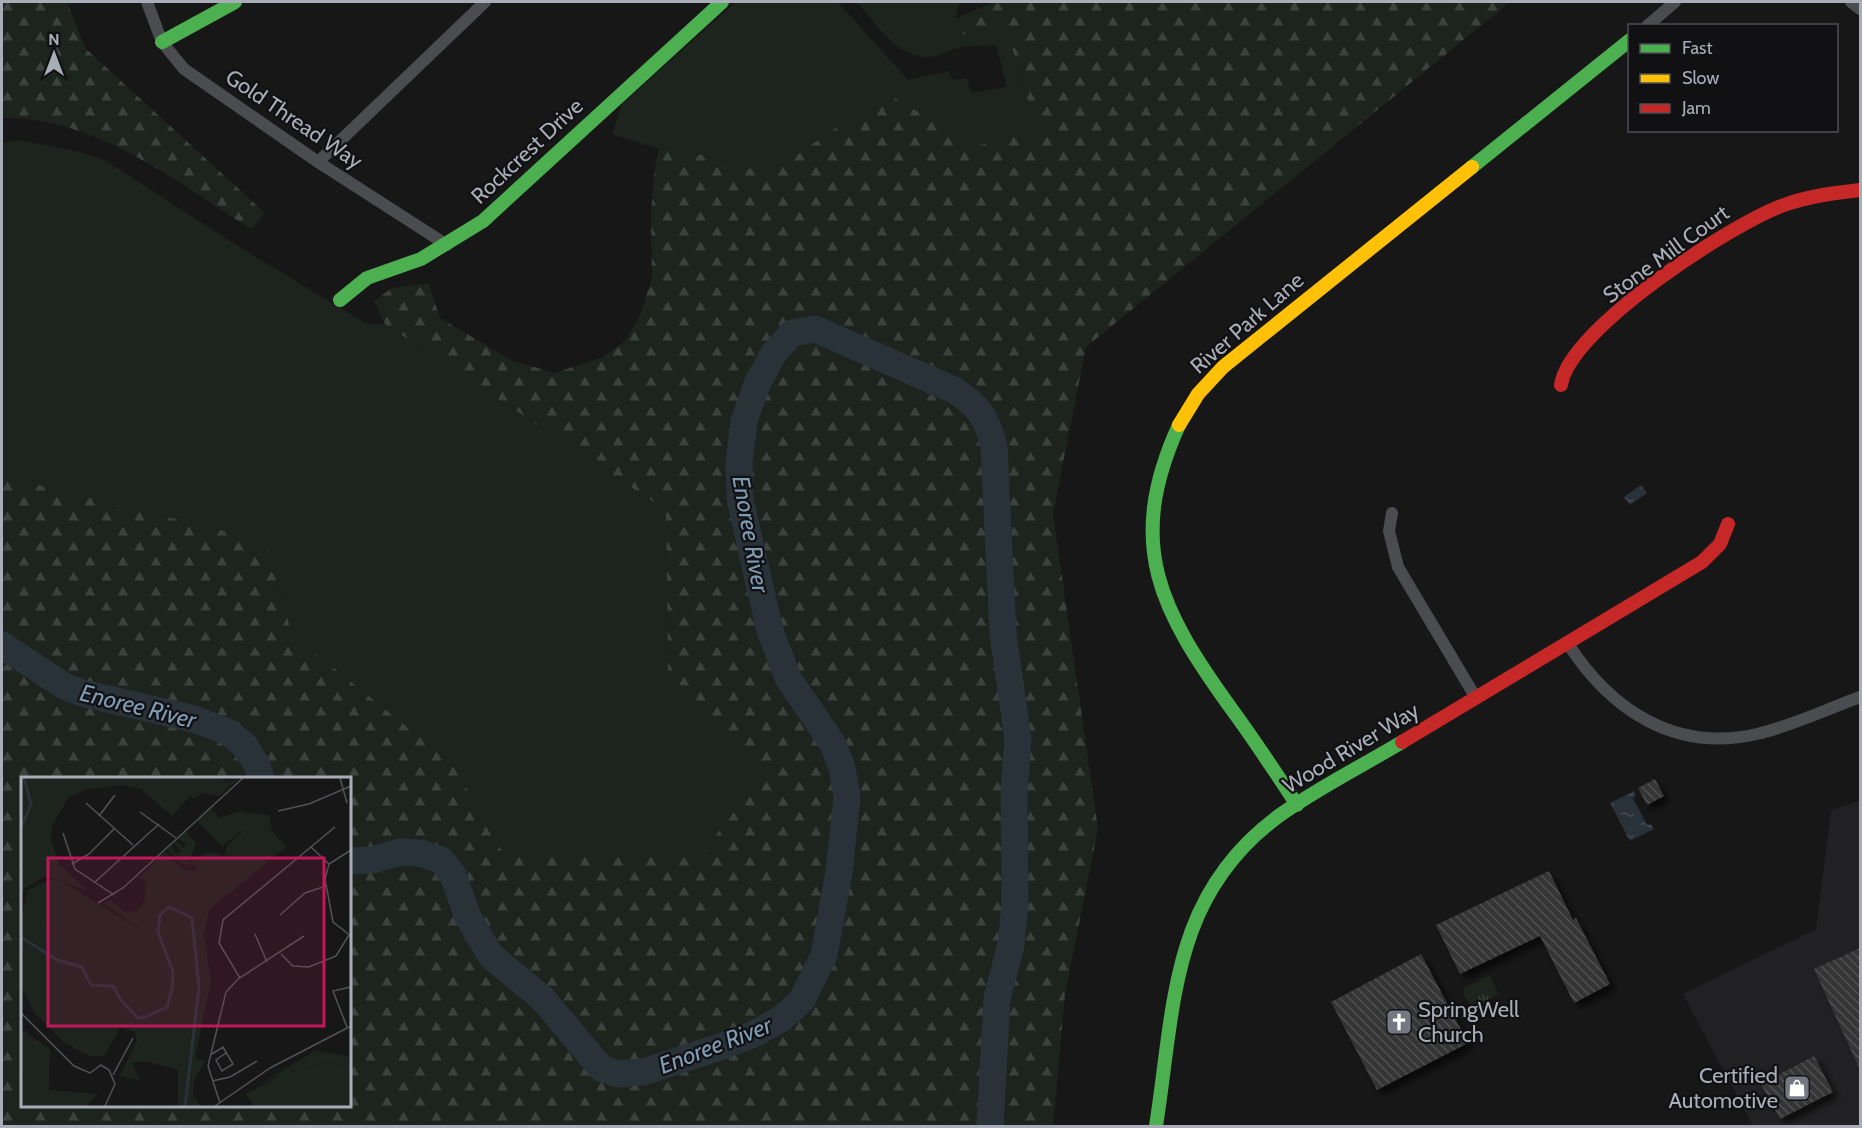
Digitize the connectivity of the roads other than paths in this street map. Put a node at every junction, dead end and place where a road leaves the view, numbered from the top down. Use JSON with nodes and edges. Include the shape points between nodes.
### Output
{"nodes":[{"id":1,"x":147,"y":2,"type":"edge"},
{"id":2,"x":235,"y":2,"type":"edge"},
{"id":3,"x":485,"y":2,"type":"edge"},
{"id":4,"x":722,"y":2,"type":"edge"},
{"id":5,"x":1675,"y":2,"type":"edge"},
{"id":6,"x":1851,"y":2,"type":"edge"},
{"id":7,"x":1860,"y":9,"type":"edge"},
{"id":8,"x":1649,"y":24,"type":"edge"},
{"id":9,"x":1628,"y":41,"type":"edge"},
{"id":10,"x":162,"y":42,"type":"junction"},
{"id":11,"x":318,"y":162,"type":"junction"},
{"id":12,"x":1860,"y":190,"type":"edge"},
{"id":13,"x":447,"y":245,"type":"junction"},
{"id":14,"x":340,"y":300,"type":"dead end"},
{"id":15,"x":1562,"y":385,"type":"dead end"},
{"id":16,"x":1392,"y":513,"type":"dead end"},
{"id":17,"x":1728,"y":524,"type":"dead end"},
{"id":18,"x":1568,"y":644,"type":"junction"},
{"id":19,"x":1860,"y":697,"type":"edge"},
{"id":20,"x":1476,"y":698,"type":"junction"},
{"id":21,"x":1297,"y":805,"type":"junction"},
{"id":22,"x":1156,"y":1126,"type":"edge"}],
"edges":[{"from":1,"to":10,"type":"street","name":"Gold Thread Way"},
{"from":2,"to":10,"type":"street"},
{"from":3,"to":11,"type":"street"},
{"from":4,"to":13,"type":"street","name":"Rockcrest Drive","via":[[510,198]]},
{"from":5,"to":8,"type":"street"},
{"from":6,"to":7,"type":"street"},
{"from":9,"to":21,"type":"street","name":"River Park Lane","via":[[1222,367],[1192,400],[1163,455],[1152,502],[1152,545],[1164,597],[1183,639]]},
{"from":10,"to":11,"type":"street","name":"Gold Thread Way","via":[[184,69]]},
{"from":11,"to":13,"type":"street","name":"Gold Thread Way"},
{"from":12,"to":15,"type":"street","name":"Stone Mill Court","via":[[1785,205],[1730,231],[1699,251],[1590,336],[1562,373]]},
{"from":13,"to":14,"type":"street","name":"Rockcrest Drive","via":[[421,259],[367,278]]},
{"from":16,"to":20,"type":"street","via":[[1389,531],[1398,567]]},
{"from":17,"to":18,"type":"street","name":"Wood River Way","via":[[1720,544],[1702,562]]},
{"from":18,"to":19,"type":"street","via":[[1585,671],[1629,712],[1691,736],[1731,738],[1760,734]]},
{"from":18,"to":20,"type":"street","name":"Wood River Way"},
{"from":20,"to":21,"type":"street","name":"Wood River Way"},
{"from":21,"to":22,"type":"street","name":"Wood River Way","via":[[1262,828],[1234,855],[1196,911],[1177,977]]}]}
